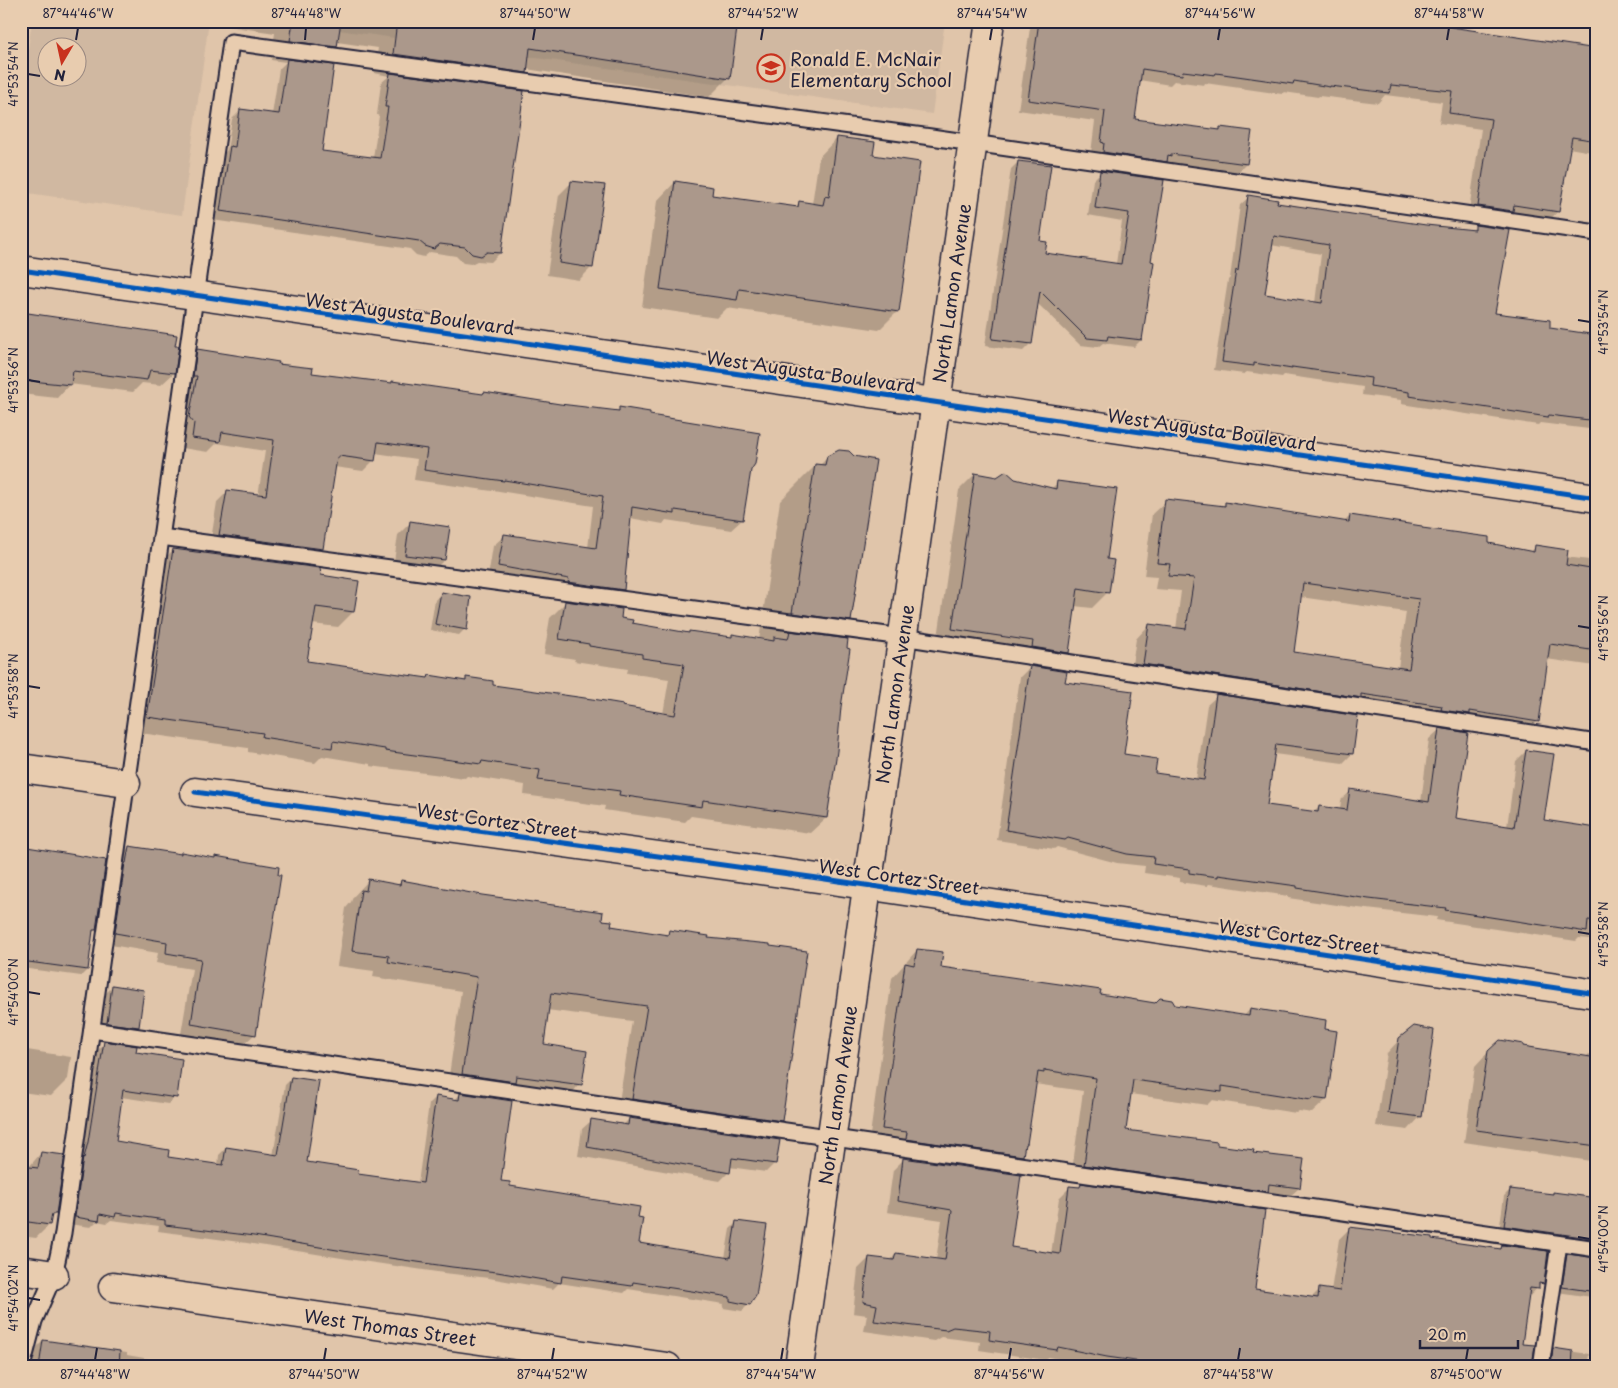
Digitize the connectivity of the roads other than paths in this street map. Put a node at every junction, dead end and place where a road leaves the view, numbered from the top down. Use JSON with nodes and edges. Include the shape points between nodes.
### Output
{"nodes":[{"id":1,"x":990,"y":21,"type":"edge"},
{"id":2,"x":972,"y":143,"type":"junction"},
{"id":3,"x":1597,"y":232,"type":"edge"},
{"id":4,"x":21,"y":270,"type":"edge"},
{"id":5,"x":195,"y":296,"type":"junction"},
{"id":6,"x":936,"y":402,"type":"junction"},
{"id":7,"x":1597,"y":498,"type":"edge"},
{"id":8,"x":161,"y":537,"type":"junction"},
{"id":9,"x":902,"y":636,"type":"junction"},
{"id":10,"x":1597,"y":743,"type":"edge"},
{"id":11,"x":21,"y":768,"type":"edge"},
{"id":12,"x":126,"y":783,"type":"junction"},
{"id":13,"x":196,"y":792,"type":"dead end"},
{"id":14,"x":867,"y":885,"type":"junction"},
{"id":15,"x":1597,"y":994,"type":"edge"},
{"id":16,"x":92,"y":1030,"type":"junction"},
{"id":17,"x":831,"y":1138,"type":"junction"},
{"id":18,"x":1559,"y":1244,"type":"junction"},
{"id":19,"x":1597,"y":1249,"type":"edge"},
{"id":20,"x":21,"y":1270,"type":"edge"},
{"id":21,"x":54,"y":1275,"type":"junction"},
{"id":22,"x":113,"y":1287,"type":"dead end"},
{"id":23,"x":22,"y":1367,"type":"edge"},
{"id":24,"x":667,"y":1367,"type":"edge"},
{"id":25,"x":799,"y":1367,"type":"edge"},
{"id":26,"x":1542,"y":1367,"type":"edge"}],
"edges":[{"from":1,"to":2,"type":"street","name":"North Lamon Avenue"},
{"from":2,"to":3,"type":"lane"},
{"from":2,"to":5,"type":"lane","via":[[231,42]]},
{"from":2,"to":6,"type":"street","name":"North Lamon Avenue"},
{"from":4,"to":5,"type":"street","name":"West Augusta Boulevard"},
{"from":5,"to":6,"type":"street","name":"West Augusta Boulevard"},
{"from":5,"to":8,"type":"lane"},
{"from":6,"to":7,"type":"street","name":"West Augusta Boulevard"},
{"from":6,"to":9,"type":"street","name":"North Lamon Avenue"},
{"from":8,"to":9,"type":"lane"},
{"from":8,"to":12,"type":"lane"},
{"from":9,"to":10,"type":"lane"},
{"from":9,"to":14,"type":"street","name":"North Lamon Avenue"},
{"from":11,"to":12,"type":"street"},
{"from":12,"to":16,"type":"lane"},
{"from":13,"to":14,"type":"street","name":"West Cortez Street"},
{"from":14,"to":15,"type":"street","name":"West Cortez Street"},
{"from":14,"to":17,"type":"street","name":"North Lamon Avenue"},
{"from":16,"to":17,"type":"lane"},
{"from":16,"to":21,"type":"lane"},
{"from":17,"to":18,"type":"lane"},
{"from":17,"to":25,"type":"street","name":"North Lamon Avenue"},
{"from":18,"to":19,"type":"lane"},
{"from":18,"to":26,"type":"lane"},
{"from":20,"to":21,"type":"street"},
{"from":21,"to":23,"type":"lane","via":[[34,1321]]},
{"from":22,"to":24,"type":"street","name":"West Thomas Street"}]}
